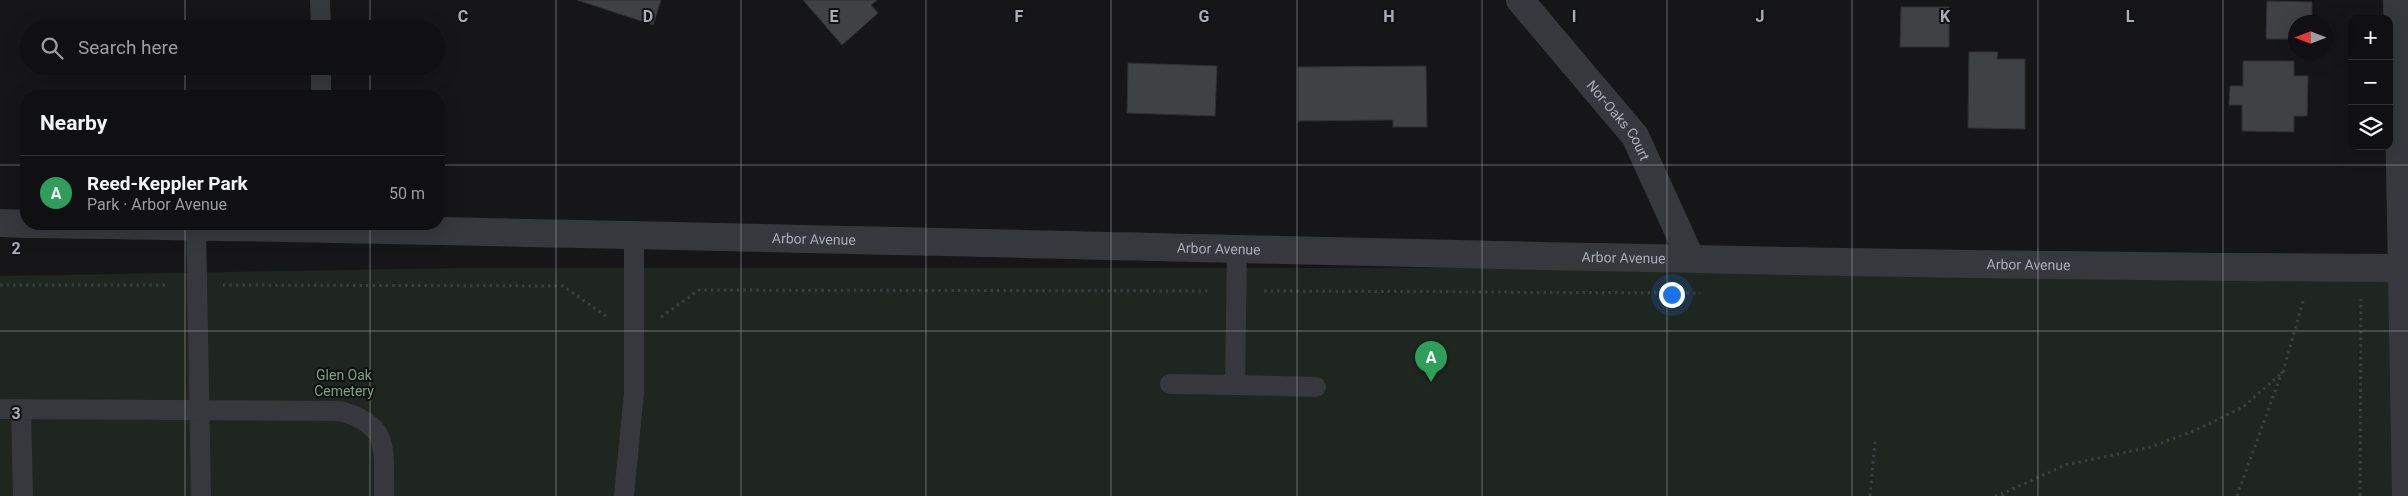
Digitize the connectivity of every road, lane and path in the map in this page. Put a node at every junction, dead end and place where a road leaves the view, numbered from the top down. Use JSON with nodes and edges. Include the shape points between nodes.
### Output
{"nodes":[{"id":1,"x":320,"y":0,"type":"edge"},
{"id":2,"x":1520,"y":0,"type":"edge"},
{"id":3,"x":2401,"y":4,"type":"edge"},
{"id":4,"x":321,"y":20,"type":"edge"},
{"id":5,"x":321,"y":75,"type":"edge"},
{"id":6,"x":321,"y":90,"type":"edge"},
{"id":7,"x":0,"y":223,"type":"edge"},
{"id":8,"x":20,"y":224,"type":"edge"},
{"id":9,"x":196,"y":230,"type":"edge"},
{"id":10,"x":445,"y":230,"type":"edge"},
{"id":11,"x":634,"y":235,"type":"junction"},
{"id":12,"x":1237,"y":249,"type":"junction"},
{"id":13,"x":1691,"y":259,"type":"junction"},
{"id":14,"x":2406,"y":268,"type":"edge"},
{"id":15,"x":0,"y":285,"type":"edge"},
{"id":16,"x":197,"y":285,"type":"junction"},
{"id":17,"x":1237,"y":291,"type":"junction"},
{"id":18,"x":1706,"y":293,"type":"dead end"},
{"id":19,"x":2295,"y":295,"type":"dead end"},
{"id":20,"x":2361,"y":295,"type":"dead end"},
{"id":21,"x":634,"y":336,"type":"junction"},
{"id":22,"x":2283,"y":372,"type":"junction"},
{"id":23,"x":1170,"y":384,"type":"dead end"},
{"id":24,"x":1236,"y":385,"type":"junction"},
{"id":25,"x":1316,"y":387,"type":"dead end"},
{"id":26,"x":0,"y":409,"type":"edge"},
{"id":27,"x":21,"y":409,"type":"junction"},
{"id":28,"x":199,"y":410,"type":"junction"},
{"id":29,"x":1875,"y":442,"type":"dead end"},
{"id":30,"x":2003,"y":494,"type":"edge"},
{"id":31,"x":23,"y":496,"type":"edge"},
{"id":32,"x":201,"y":496,"type":"edge"},
{"id":33,"x":384,"y":496,"type":"edge"},
{"id":34,"x":624,"y":496,"type":"edge"},
{"id":35,"x":1870,"y":496,"type":"edge"},
{"id":36,"x":1995,"y":496,"type":"edge"},
{"id":37,"x":2237,"y":496,"type":"edge"},
{"id":38,"x":2360,"y":496,"type":"edge"},
{"id":39,"x":2406,"y":496,"type":"edge"}],
"edges":[{"from":1,"to":4,"type":"lane"},
{"from":2,"to":13,"type":"street","name":"Nor-Oaks Court","via":[[1635,136]]},
{"from":3,"to":14,"type":"street"},
{"from":5,"to":6,"type":"lane"},
{"from":7,"to":8,"type":"street","name":"Arbor Avenue"},
{"from":9,"to":16,"type":"lane"},
{"from":10,"to":11,"type":"street","name":"Arbor Avenue"},
{"from":11,"to":12,"type":"street","name":"Arbor Avenue"},
{"from":11,"to":21,"type":"lane"},
{"from":12,"to":13,"type":"street","name":"Arbor Avenue"},
{"from":12,"to":17,"type":"lane"},
{"from":13,"to":14,"type":"street","name":"Arbor Avenue"},
{"from":14,"to":39,"type":"street"},
{"from":15,"to":16,"type":"path"},
{"from":16,"to":21,"type":"path","via":[[563,286]]},
{"from":16,"to":28,"type":"lane"},
{"from":17,"to":18,"type":"path"},
{"from":17,"to":21,"type":"path","via":[[699,290]]},
{"from":17,"to":24,"type":"lane"},
{"from":19,"to":22,"type":"path","via":[[2305,295]]},
{"from":20,"to":38,"type":"path"},
{"from":21,"to":34,"type":"lane","via":[[634,392]]},
{"from":22,"to":30,"type":"path","via":[[2243,407],[2196,430],[2150,447],[2065,465]]},
{"from":22,"to":37,"type":"path"},
{"from":23,"to":24,"type":"lane"},
{"from":24,"to":25,"type":"lane"},
{"from":26,"to":27,"type":"lane"},
{"from":27,"to":28,"type":"lane"},
{"from":27,"to":31,"type":"lane"},
{"from":28,"to":32,"type":"lane"},
{"from":28,"to":33,"type":"lane","via":[[340,411],[358,416],[371,424],[383,446]]},
{"from":29,"to":35,"type":"path"},
{"from":30,"to":36,"type":"path"}]}
